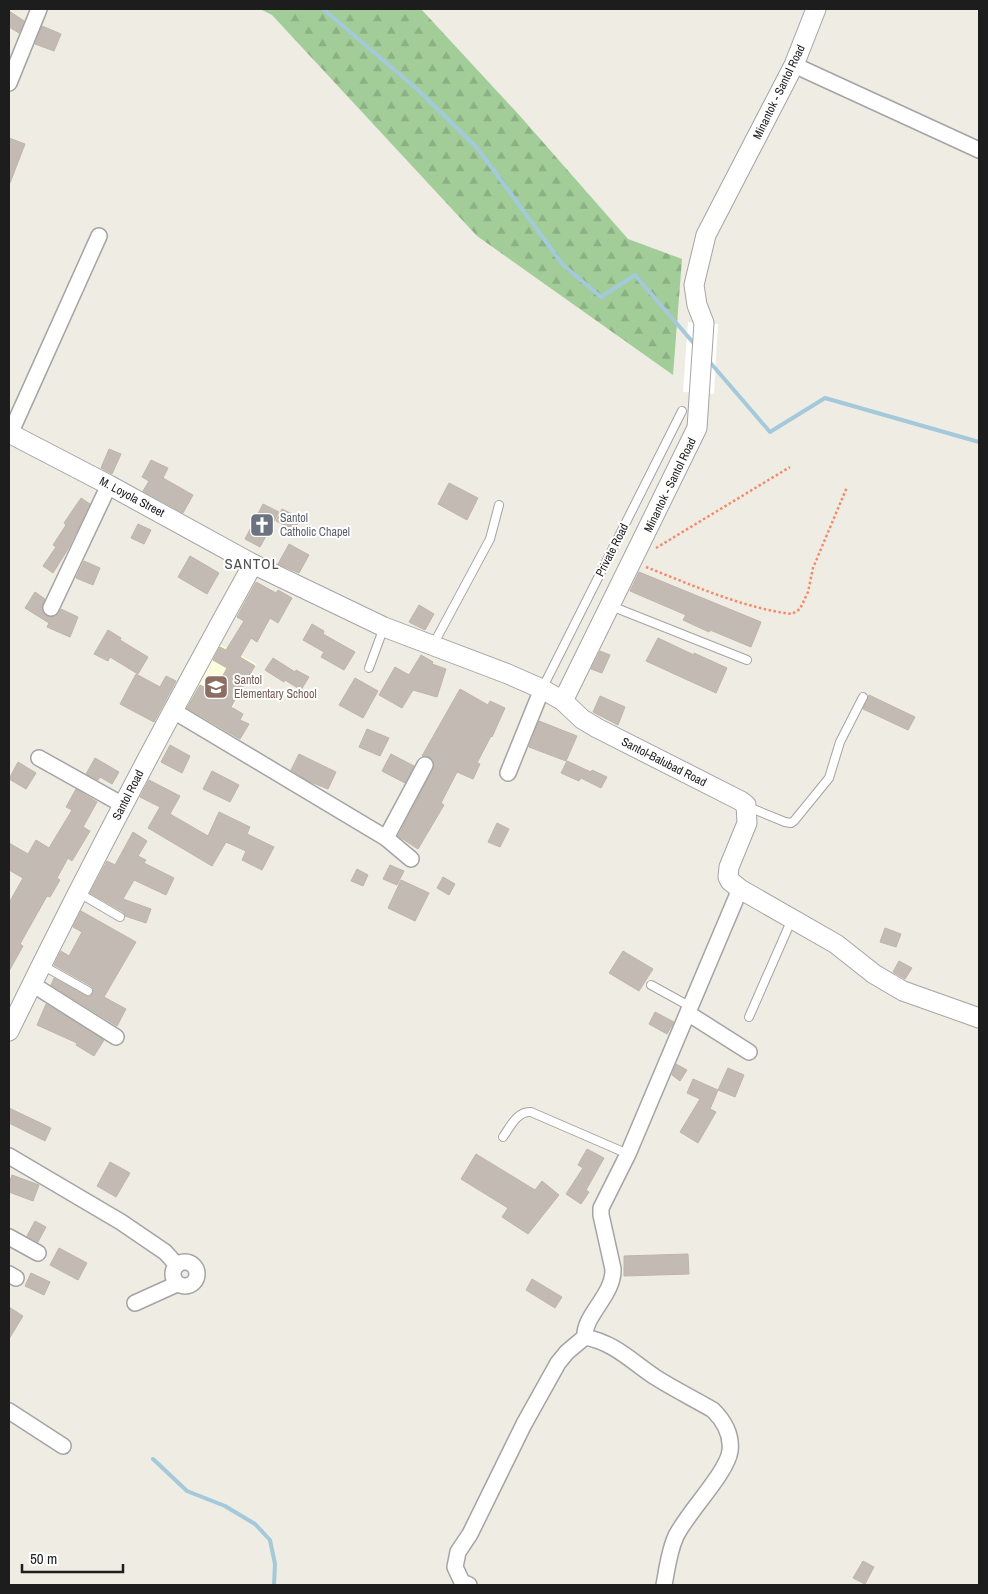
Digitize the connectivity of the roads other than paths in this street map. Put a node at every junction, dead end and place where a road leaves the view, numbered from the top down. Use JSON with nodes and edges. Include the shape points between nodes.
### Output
{"nodes":[{"id":1,"x":39,"y":9,"type":"edge"},
{"id":2,"x":816,"y":9,"type":"edge"},
{"id":3,"x":794,"y":65,"type":"junction"},
{"id":4,"x":9,"y":82,"type":"edge"},
{"id":5,"x":979,"y":150,"type":"edge"},
{"id":6,"x":99,"y":236,"type":"dead end"},
{"id":7,"x":682,"y":411,"type":"dead end"},
{"id":8,"x":9,"y":433,"type":"edge"},
{"id":9,"x":109,"y":485,"type":"junction"},
{"id":10,"x":499,"y":505,"type":"dead end"},
{"id":11,"x":254,"y":564,"type":"junction"},
{"id":12,"x":611,"y":606,"type":"junction"},
{"id":13,"x":50,"y":608,"type":"dead end"},
{"id":14,"x":384,"y":627,"type":"junction"},
{"id":15,"x":433,"y":646,"type":"junction"},
{"id":16,"x":747,"y":660,"type":"dead end"},
{"id":17,"x":369,"y":668,"type":"dead end"},
{"id":18,"x":542,"y":689,"type":"junction"},
{"id":19,"x":863,"y":697,"type":"dead end"},
{"id":20,"x":564,"y":701,"type":"junction"},
{"id":21,"x":172,"y":710,"type":"junction"},
{"id":22,"x":39,"y":758,"type":"dead end"},
{"id":23,"x":425,"y":765,"type":"dead end"},
{"id":24,"x":508,"y":773,"type":"dead end"},
{"id":25,"x":123,"y":805,"type":"junction"},
{"id":26,"x":746,"y":805,"type":"junction"},
{"id":27,"x":386,"y":838,"type":"junction"},
{"id":28,"x":411,"y":859,"type":"dead end"},
{"id":29,"x":740,"y":889,"type":"junction"},
{"id":30,"x":77,"y":892,"type":"junction"},
{"id":31,"x":120,"y":917,"type":"dead end"},
{"id":32,"x":792,"y":919,"type":"junction"},
{"id":33,"x":41,"y":964,"type":"junction"},
{"id":34,"x":32,"y":984,"type":"junction"},
{"id":35,"x":651,"y":986,"type":"dead end"},
{"id":36,"x":88,"y":991,"type":"dead end"},
{"id":37,"x":690,"y":1011,"type":"junction"},
{"id":38,"x":749,"y":1017,"type":"dead end"},
{"id":39,"x":979,"y":1018,"type":"edge"},
{"id":40,"x":9,"y":1030,"type":"edge"},
{"id":41,"x":116,"y":1036,"type":"dead end"},
{"id":42,"x":749,"y":1052,"type":"dead end"},
{"id":43,"x":503,"y":1137,"type":"dead end"},
{"id":44,"x":628,"y":1154,"type":"junction"},
{"id":45,"x":9,"y":1156,"type":"edge"},
{"id":46,"x":9,"y":1237,"type":"edge"},
{"id":47,"x":38,"y":1253,"type":"dead end"},
{"id":48,"x":177,"y":1264,"type":"junction"},
{"id":49,"x":177,"y":1284,"type":"junction"},
{"id":50,"x":135,"y":1303,"type":"dead end"},
{"id":51,"x":585,"y":1337,"type":"junction"},
{"id":52,"x":9,"y":1411,"type":"edge"},
{"id":53,"x":63,"y":1446,"type":"dead end"},
{"id":54,"x":469,"y":1585,"type":"edge"},
{"id":55,"x":664,"y":1585,"type":"edge"}],
"edges":[{"from":1,"to":4,"type":"street"},
{"from":2,"to":3,"type":"street","name":"Minantok - Santol Road"},
{"from":3,"to":5,"type":"street"},
{"from":3,"to":12,"type":"street","name":"Minantok - Santol Road","via":[[706,235],[694,285],[704,323],[697,428]]},
{"from":6,"to":8,"type":"street"},
{"from":7,"to":18,"type":"lane","name":"Private Road"},
{"from":8,"to":9,"type":"street","name":"M. Loyola Street"},
{"from":9,"to":11,"type":"street","name":"M. Loyola Street"},
{"from":9,"to":13,"type":"street"},
{"from":10,"to":15,"type":"lane","via":[[490,539]]},
{"from":11,"to":14,"type":"street","name":"Santol-Balubad Road"},
{"from":11,"to":21,"type":"street","name":"Santol Road"},
{"from":12,"to":16,"type":"lane"},
{"from":12,"to":20,"type":"street","name":"Minantok - Santol Road"},
{"from":14,"to":15,"type":"street","name":"Santol-Balubad Road"},
{"from":14,"to":17,"type":"lane"},
{"from":15,"to":18,"type":"street","name":"Santol-Balubad Road"},
{"from":18,"to":20,"type":"street","name":"Santol-Balubad Road"},
{"from":18,"to":24,"type":"street"},
{"from":19,"to":26,"type":"lane","via":[[840,742],[829,778],[794,821],[785,822]]},
{"from":20,"to":26,"type":"street","name":"Santol-Balubad Road","via":[[582,719],[597,728]]},
{"from":21,"to":25,"type":"street","name":"Santol Road"},
{"from":21,"to":27,"type":"street"},
{"from":22,"to":25,"type":"street"},
{"from":23,"to":27,"type":"street"},
{"from":25,"to":30,"type":"street","name":"Santol Road"},
{"from":26,"to":29,"type":"street","via":[[747,823],[728,877]]},
{"from":27,"to":28,"type":"street"},
{"from":29,"to":32,"type":"street"},
{"from":29,"to":37,"type":"street"},
{"from":30,"to":31,"type":"lane"},
{"from":30,"to":33,"type":"street","name":"Santol Road"},
{"from":32,"to":38,"type":"lane"},
{"from":32,"to":39,"type":"street","via":[[836,944],[874,974],[903,991]]},
{"from":33,"to":34,"type":"street","name":"Santol Road"},
{"from":33,"to":36,"type":"lane"},
{"from":34,"to":40,"type":"street","name":"Santol Road"},
{"from":34,"to":41,"type":"street"},
{"from":35,"to":37,"type":"lane"},
{"from":37,"to":42,"type":"street"},
{"from":37,"to":44,"type":"street"},
{"from":43,"to":44,"type":"lane","via":[[517,1117],[531,1112]]},
{"from":44,"to":51,"type":"street","via":[[601,1208],[614,1278],[585,1328]]},
{"from":45,"to":48,"type":"street","via":[[121,1222]]},
{"from":46,"to":47,"type":"street"},
{"from":48,"to":49,"type":"street","via":[[172,1274]]},
{"from":48,"to":49,"type":"street","via":[[192,1264],[197,1274],[193,1284]]},
{"from":49,"to":50,"type":"street"},
{"from":51,"to":54,"type":"street","via":[[558,1363],[458,1552],[455,1567],[462,1582]]},
{"from":51,"to":55,"type":"street","via":[[614,1347],[655,1377],[713,1410],[728,1429],[730,1452],[723,1468],[676,1537]]},
{"from":52,"to":53,"type":"street"}]}
